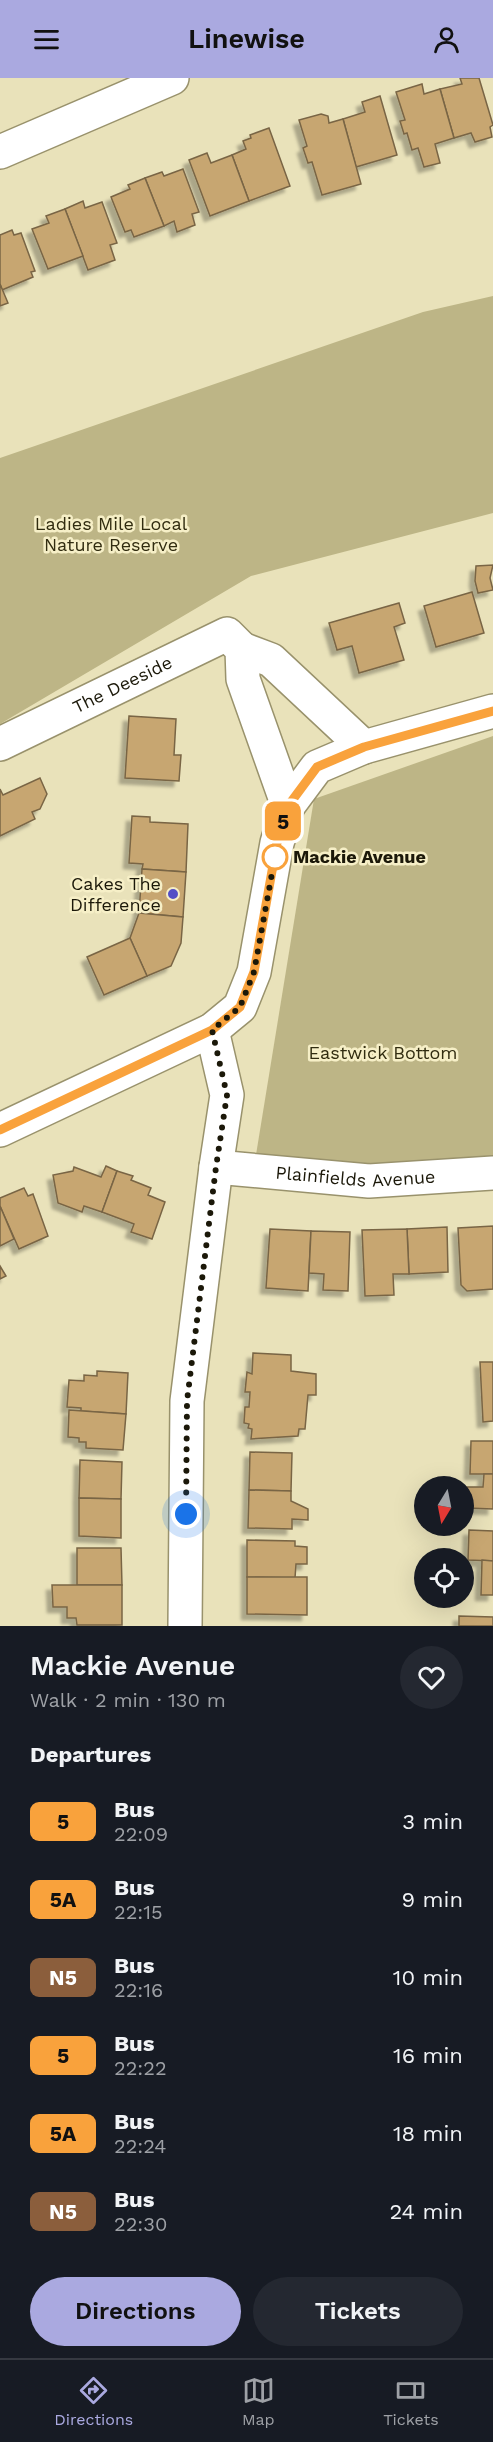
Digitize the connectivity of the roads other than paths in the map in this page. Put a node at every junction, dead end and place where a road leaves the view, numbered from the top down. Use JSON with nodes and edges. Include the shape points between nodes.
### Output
{"nodes":[{"id":1,"x":172,"y":78,"type":"edge"},
{"id":2,"x":0,"y":152,"type":"edge"},
{"id":3,"x":242,"y":649,"type":"junction"},
{"id":4,"x":493,"y":711,"type":"edge"},
{"id":5,"x":0,"y":744,"type":"edge"},
{"id":6,"x":364,"y":747,"type":"junction"},
{"id":7,"x":288,"y":806,"type":"junction"},
{"id":8,"x":212,"y":1030,"type":"junction"},
{"id":9,"x":0,"y":1130,"type":"edge"},
{"id":10,"x":216,"y":1167,"type":"junction"},
{"id":11,"x":493,"y":1173,"type":"edge"},
{"id":12,"x":185,"y":1626,"type":"edge"}],
"edges":[{"from":1,"to":2,"type":"street"},
{"from":3,"to":5,"type":"street","name":"The Deeside","via":[[226,634]]},
{"from":3,"to":6,"type":"street","name":"The Deeside","via":[[271,660]]},
{"from":3,"to":7,"type":"street","via":[[243,679]]},
{"from":4,"to":6,"type":"street"},
{"from":6,"to":7,"type":"street","via":[[317,767]]},
{"from":7,"to":8,"type":"street","via":[[277,843],[254,972],[240,1007]]},
{"from":8,"to":9,"type":"street"},
{"from":8,"to":10,"type":"street","via":[[227,1095]]},
{"from":10,"to":11,"type":"street","name":"Plainfields Avenue","via":[[369,1180]]},
{"from":10,"to":12,"type":"street","via":[[187,1401]]}]}
